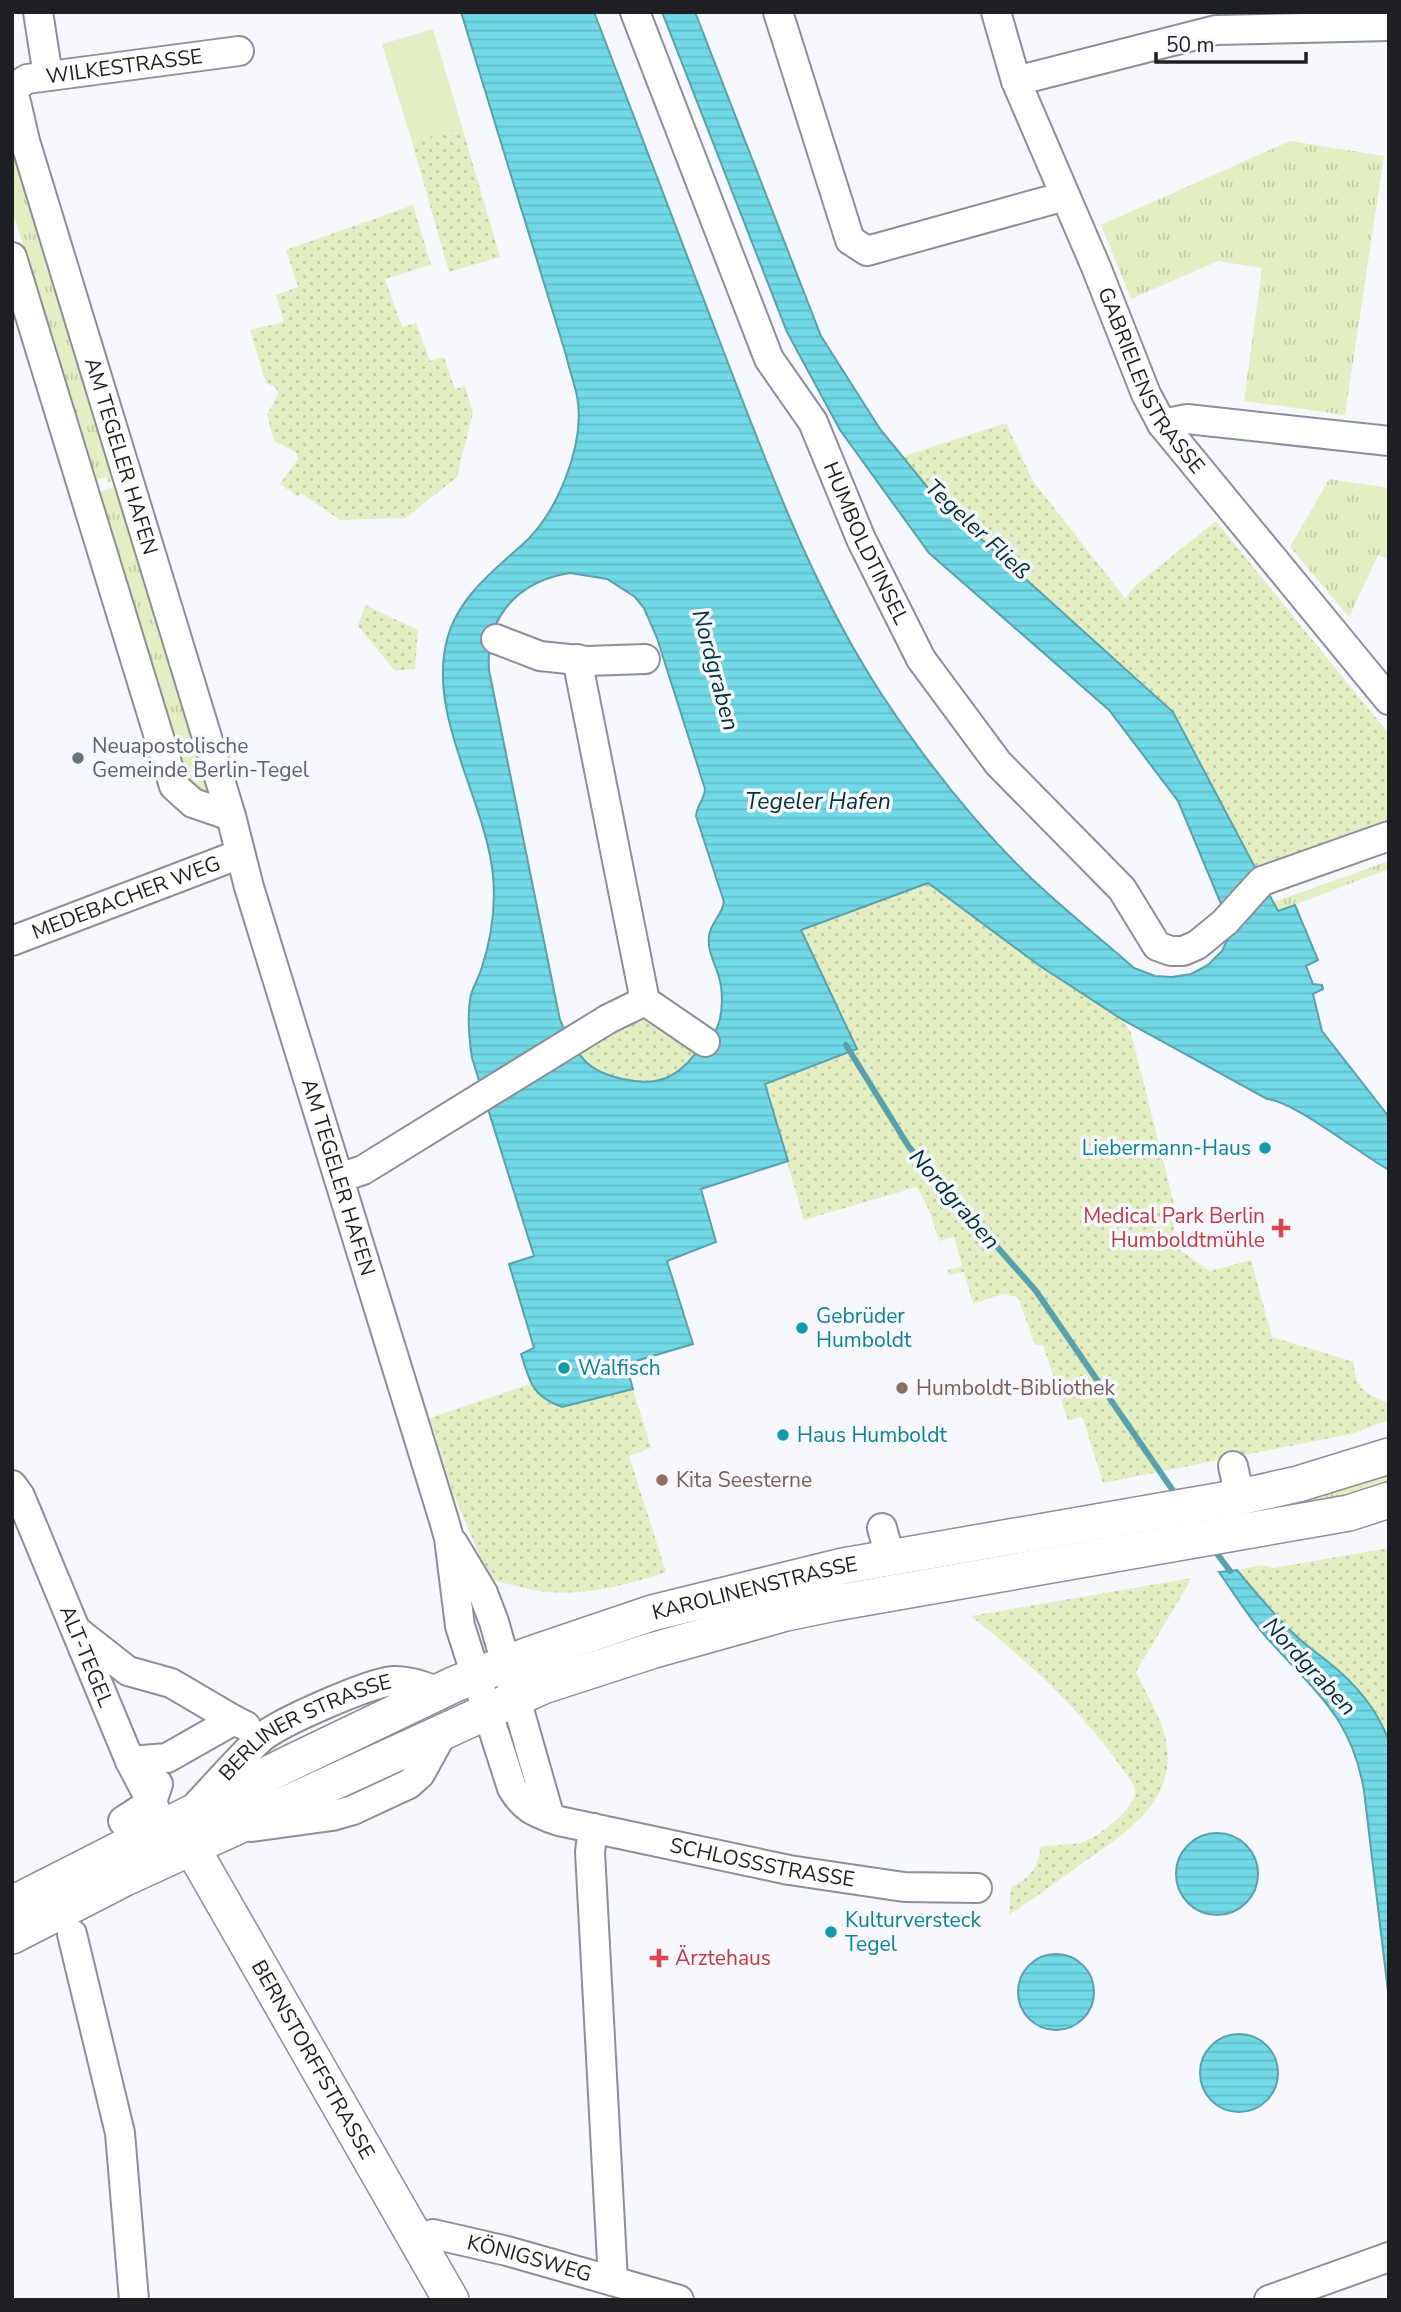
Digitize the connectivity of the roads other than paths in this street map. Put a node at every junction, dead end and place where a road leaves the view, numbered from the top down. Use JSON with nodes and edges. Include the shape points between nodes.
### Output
{"nodes":[{"id":1,"x":38,"y":12,"type":"edge"},
{"id":2,"x":635,"y":12,"type":"edge"},
{"id":3,"x":778,"y":12,"type":"edge"},
{"id":4,"x":996,"y":12,"type":"edge"},
{"id":5,"x":1214,"y":21,"type":"edge"},
{"id":6,"x":1389,"y":26,"type":"edge"},
{"id":7,"x":239,"y":51,"type":"dead end"},
{"id":8,"x":48,"y":76,"type":"junction"},
{"id":9,"x":1016,"y":81,"type":"junction"},
{"id":10,"x":12,"y":89,"type":"edge"},
{"id":11,"x":12,"y":97,"type":"edge"},
{"id":12,"x":1059,"y":197,"type":"junction"},
{"id":13,"x":12,"y":257,"type":"edge"},
{"id":14,"x":1162,"y":424,"type":"junction"},
{"id":15,"x":1389,"y":441,"type":"edge"},
{"id":16,"x":496,"y":639,"type":"dead end"},
{"id":17,"x":577,"y":659,"type":"junction"},
{"id":18,"x":645,"y":659,"type":"dead end"},
{"id":19,"x":1389,"y":700,"type":"edge"},
{"id":20,"x":231,"y":816,"type":"junction"},
{"id":21,"x":1389,"y":836,"type":"edge"},
{"id":22,"x":240,"y":854,"type":"junction"},
{"id":23,"x":12,"y":941,"type":"edge"},
{"id":24,"x":645,"y":1001,"type":"junction"},
{"id":25,"x":705,"y":1042,"type":"dead end"},
{"id":26,"x":339,"y":1178,"type":"junction"},
{"id":27,"x":1389,"y":1456,"type":"edge"},
{"id":28,"x":12,"y":1485,"type":"edge"},
{"id":29,"x":1389,"y":1500,"type":"edge"},
{"id":30,"x":1349,"y":1513,"type":"junction"},
{"id":31,"x":1389,"y":1514,"type":"edge"},
{"id":32,"x":1008,"y":1537,"type":"junction"},
{"id":33,"x":449,"y":1538,"type":"junction"},
{"id":34,"x":1013,"y":1571,"type":"junction"},
{"id":35,"x":76,"y":1630,"type":"junction"},
{"id":36,"x":507,"y":1662,"type":"junction"},
{"id":37,"x":475,"y":1675,"type":"junction"},
{"id":38,"x":502,"y":1705,"type":"junction"},
{"id":39,"x":167,"y":1758,"type":"junction"},
{"id":40,"x":130,"y":1761,"type":"junction"},
{"id":41,"x":123,"y":1821,"type":"dead end"},
{"id":42,"x":174,"y":1822,"type":"junction"},
{"id":43,"x":593,"y":1828,"type":"junction"},
{"id":44,"x":977,"y":1888,"type":"dead end"},
{"id":45,"x":12,"y":1904,"type":"edge"},
{"id":46,"x":72,"y":1934,"type":"dead end"},
{"id":47,"x":12,"y":1936,"type":"edge"},
{"id":48,"x":418,"y":2241,"type":"junction"},
{"id":49,"x":1389,"y":2257,"type":"edge"},
{"id":50,"x":613,"y":2281,"type":"junction"},
{"id":51,"x":134,"y":2300,"type":"edge"},
{"id":52,"x":451,"y":2300,"type":"edge"},
{"id":53,"x":679,"y":2300,"type":"edge"},
{"id":54,"x":1269,"y":2300,"type":"edge"}],
"edges":[{"from":1,"to":8,"type":"street"},
{"from":2,"to":21,"type":"street","name":"HUMBOLDTINSEL","via":[[769,359],[813,422],[862,539],[921,659],[998,763],[1122,889],[1157,946],[1183,951],[1197,945],[1262,881]]},
{"from":3,"to":12,"type":"street","via":[[850,240],[867,251]]},
{"from":4,"to":9,"type":"street","name":"GABRIELENSTRASSE"},
{"from":5,"to":6,"type":"street"},
{"from":5,"to":9,"type":"street"},
{"from":7,"to":8,"type":"street","name":"WILKESTRASSE"},
{"from":8,"to":10,"type":"street","name":"WILKESTRASSE","via":[[27,79]]},
{"from":9,"to":12,"type":"street","name":"GABRIELENSTRASSE"},
{"from":11,"to":20,"type":"street","name":"AM TEGELER HAFEN"},
{"from":12,"to":14,"type":"street","name":"GABRIELENSTRASSE"},
{"from":13,"to":20,"type":"street","via":[[174,786],[193,803]]},
{"from":14,"to":15,"type":"street","via":[[1187,419]]},
{"from":14,"to":19,"type":"street","name":"GABRIELENSTRASSE"},
{"from":16,"to":17,"type":"street","via":[[540,656]]},
{"from":17,"to":18,"type":"street"},
{"from":17,"to":24,"type":"street"},
{"from":20,"to":22,"type":"street","name":"AM TEGELER HAFEN"},
{"from":22,"to":23,"type":"street","name":"MEDEBACHER WEG"},
{"from":22,"to":26,"type":"street","name":"AM TEGELER HAFEN"},
{"from":24,"to":25,"type":"street"},
{"from":24,"to":26,"type":"street","via":[[608,1018],[363,1170]]},
{"from":26,"to":33,"type":"street","name":"AM TEGELER HAFEN"},
{"from":27,"to":32,"type":"main road","name":"KAROLINENSTRASSE","via":[[1298,1483],[1227,1489],[1160,1511]]},
{"from":28,"to":35,"type":"street","name":"ALT-TEGEL"},
{"from":29,"to":30,"type":"main road","name":"KAROLINENSTRASSE"},
{"from":30,"to":31,"type":"main road"},
{"from":30,"to":34,"type":"main road","name":"KAROLINENSTRASSE"},
{"from":32,"to":34,"type":"street"},
{"from":32,"to":36,"type":"main road","name":"KAROLINENSTRASSE","via":[[886,1543],[843,1566],[652,1612]]},
{"from":33,"to":36,"type":"street","name":"AM TEGELER HAFEN","via":[[483,1593]]},
{"from":33,"to":37,"type":"street","name":"AM TEGELER HAFEN","via":[[459,1625]]},
{"from":34,"to":38,"type":"main road","name":"KAROLINENSTRASSE","via":[[786,1613],[550,1683]]},
{"from":35,"to":39,"type":"street","via":[[128,1671],[171,1683],[240,1723]]},
{"from":35,"to":40,"type":"street","name":"ALT-TEGEL"},
{"from":36,"to":37,"type":"main road","name":"BERLINER STRASSE"},
{"from":36,"to":38,"type":"street","name":"SCHLOSSSTRASSE"},
{"from":37,"to":38,"type":"street","name":"AM TEGELER HAFEN"},
{"from":37,"to":42,"type":"main road","name":"BERLINER STRASSE"},
{"from":38,"to":42,"type":"main road","name":"BERLINER STRASSE","via":[[227,1830]]},
{"from":38,"to":43,"type":"street","name":"SCHLOSSSTRASSE","via":[[518,1798],[531,1811]]},
{"from":39,"to":40,"type":"street"},
{"from":39,"to":42,"type":"street"},
{"from":40,"to":42,"type":"street","name":"ALT-TEGEL"},
{"from":41,"to":42,"type":"street"},
{"from":42,"to":45,"type":"main road","name":"BERLINER STRASSE"},
{"from":42,"to":47,"type":"main road","name":"BERLINER STRASSE","via":[[102,1888]]},
{"from":42,"to":48,"type":"main road","name":"BERNSTORFFSTRASSE"},
{"from":43,"to":44,"type":"street","name":"SCHLOSSSTRASSE","via":[[789,1870],[904,1886]]},
{"from":43,"to":50,"type":"street","via":[[590,1852]]},
{"from":46,"to":51,"type":"street","via":[[120,2133]]},
{"from":48,"to":50,"type":"street","name":"KÖNIGSWEG","via":[[433,2234]]},
{"from":48,"to":52,"type":"main road","name":"BERNSTORFFSTRASSE"},
{"from":49,"to":54,"type":"street"},
{"from":50,"to":53,"type":"street","name":"KÖNIGSWEG"}]}
